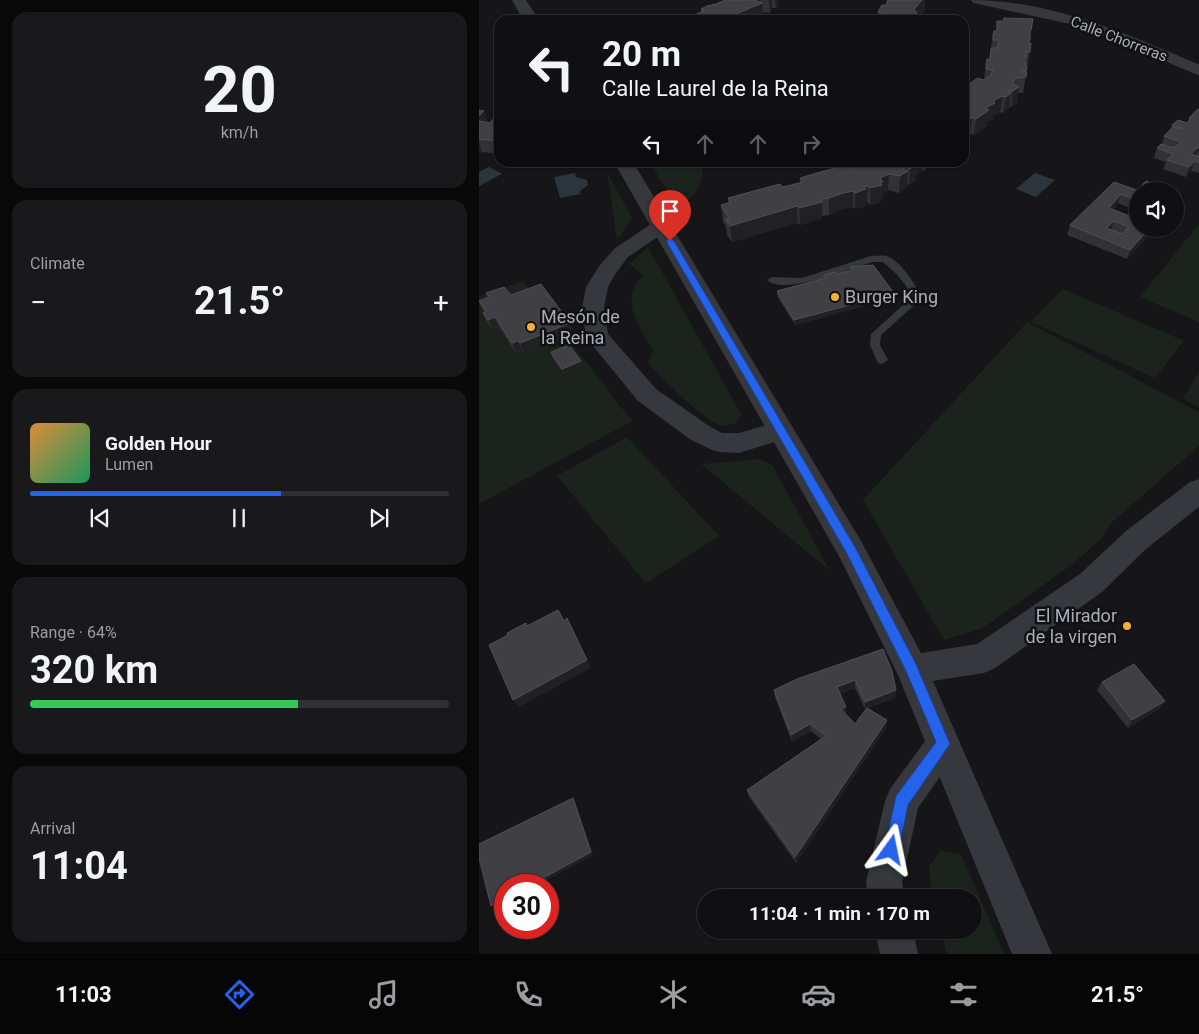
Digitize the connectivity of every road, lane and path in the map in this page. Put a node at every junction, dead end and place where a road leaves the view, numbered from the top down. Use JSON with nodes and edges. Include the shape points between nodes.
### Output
{"nodes":[{"id":1,"x":519,"y":0,"type":"edge"},
{"id":2,"x":977,"y":0,"type":"edge"},
{"id":3,"x":538,"y":11,"type":"edge"},
{"id":4,"x":1199,"y":71,"type":"edge"},
{"id":5,"x":626,"y":167,"type":"edge"},
{"id":6,"x":661,"y":226,"type":"junction"},
{"id":7,"x":772,"y":280,"type":"dead end"},
{"id":8,"x":882,"y":360,"type":"dead end"},
{"id":9,"x":781,"y":430,"type":"junction"},
{"id":10,"x":1199,"y":490,"type":"edge"},
{"id":11,"x":912,"y":668,"type":"junction"},
{"id":12,"x":943,"y":744,"type":"junction"},
{"id":13,"x":886,"y":889,"type":"edge"},
{"id":14,"x":896,"y":939,"type":"edge"},
{"id":15,"x":899,"y":954,"type":"edge"},
{"id":16,"x":1032,"y":954,"type":"edge"}],
"edges":[{"from":1,"to":3,"type":"street"},
{"from":2,"to":4,"type":"street","name":"Calle Chorreras","via":[[1074,20]]},
{"from":5,"to":6,"type":"street"},
{"from":6,"to":9,"type":"street"},
{"from":6,"to":9,"type":"street","via":[[621,254],[597,287],[593,308],[597,336],[647,395],[700,433],[719,442],[739,443]]},
{"from":7,"to":8,"type":"lane","via":[[803,282],[871,259],[885,260],[914,289],[916,298],[876,334],[875,344]]},
{"from":9,"to":11,"type":"street","via":[[851,550]]},
{"from":10,"to":11,"type":"street","via":[[1136,540],[1091,583],[984,658]]},
{"from":11,"to":12,"type":"street"},
{"from":12,"to":13,"type":"street","via":[[901,801]]},
{"from":12,"to":16,"type":"street"},
{"from":14,"to":15,"type":"street"}]}
